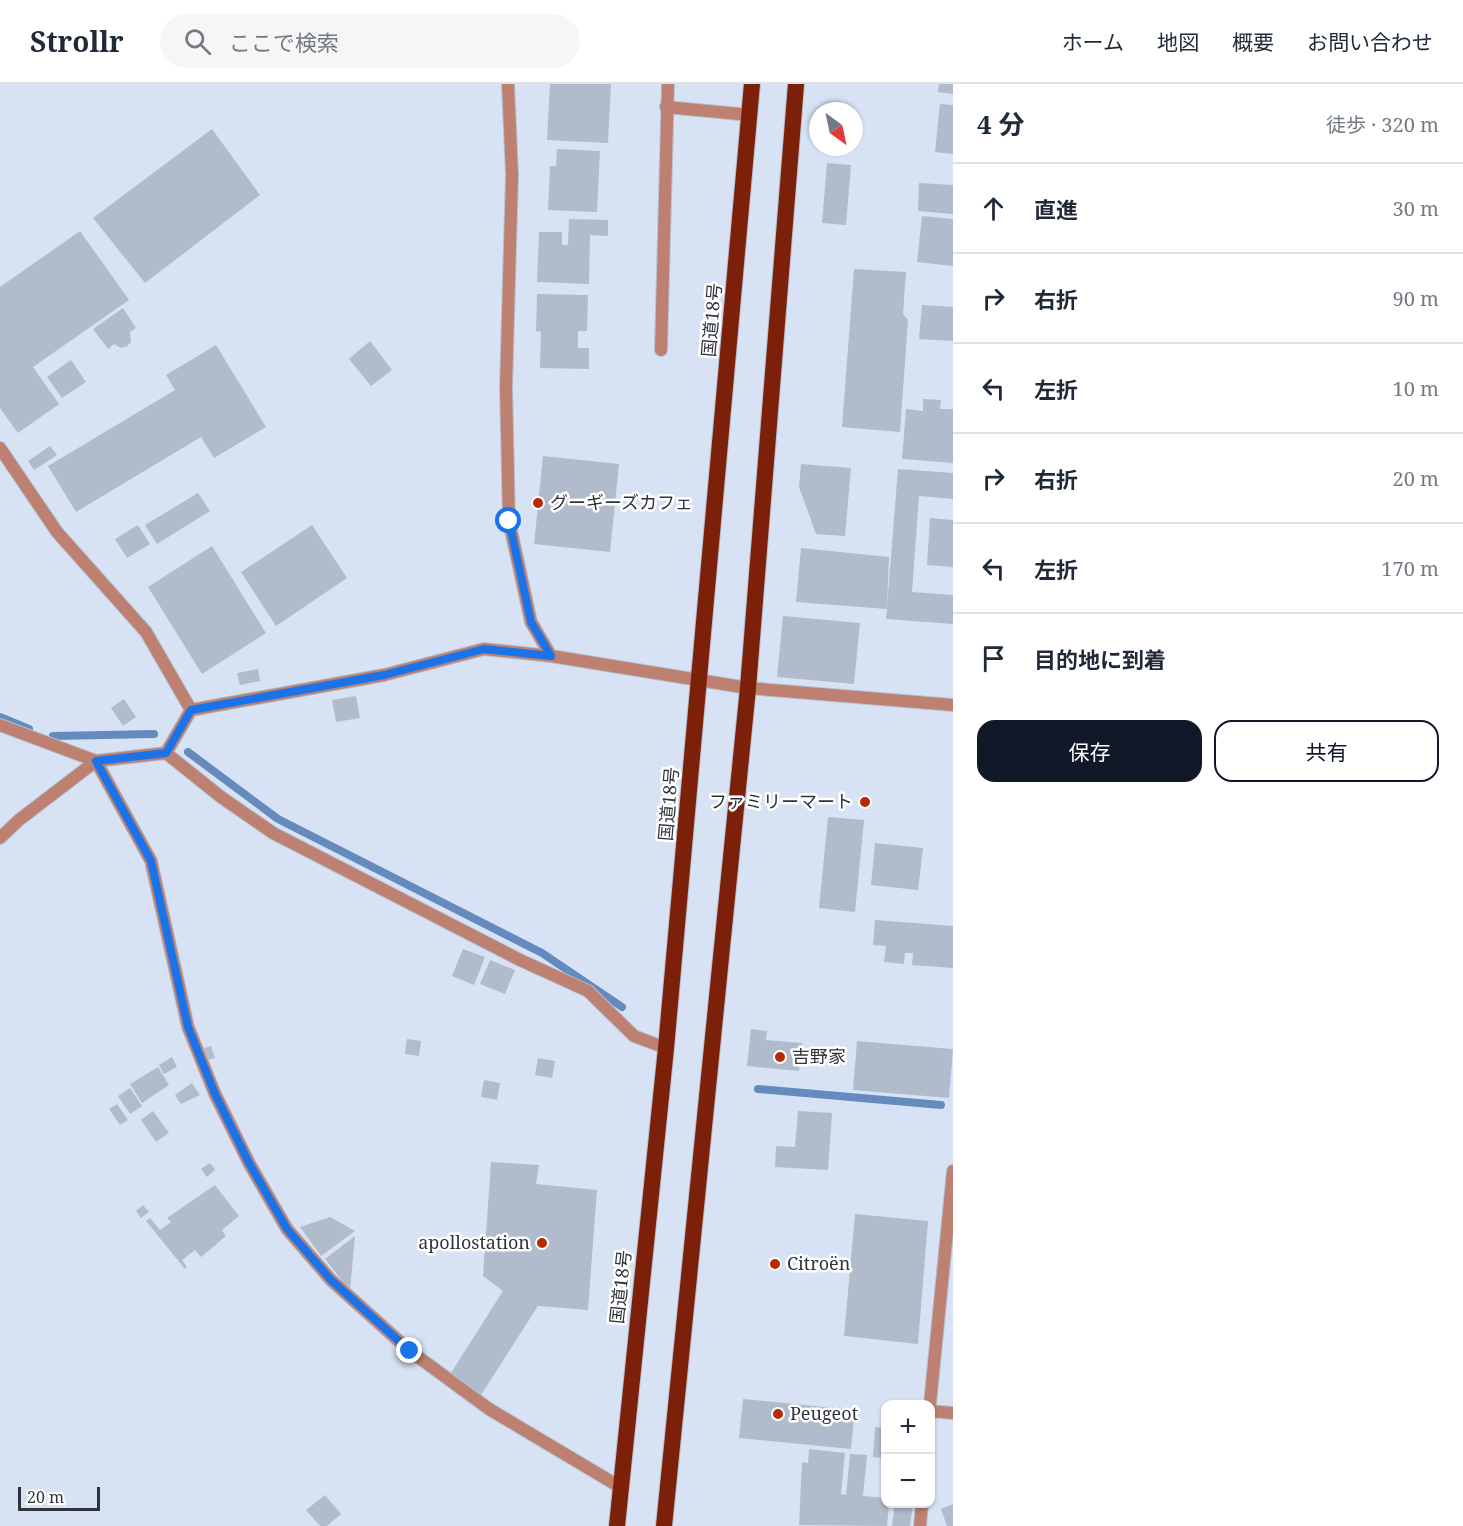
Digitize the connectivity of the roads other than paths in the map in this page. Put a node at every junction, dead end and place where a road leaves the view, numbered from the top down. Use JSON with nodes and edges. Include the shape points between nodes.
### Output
{"nodes":[{"id":1,"x":508,"y":84,"type":"edge"},
{"id":2,"x":668,"y":84,"type":"edge"},
{"id":3,"x":752,"y":84,"type":"edge"},
{"id":4,"x":796,"y":84,"type":"edge"},
{"id":5,"x":666,"y":107,"type":"junction"},
{"id":6,"x":750,"y":115,"type":"junction"},
{"id":7,"x":661,"y":350,"type":"dead end"},
{"id":8,"x":0,"y":448,"type":"edge"},
{"id":9,"x":551,"y":656,"type":"junction"},
{"id":10,"x":700,"y":682,"type":"junction"},
{"id":11,"x":748,"y":688,"type":"junction"},
{"id":12,"x":953,"y":705,"type":"edge"},
{"id":13,"x":191,"y":710,"type":"junction"},
{"id":14,"x":0,"y":726,"type":"edge"},
{"id":15,"x":166,"y":753,"type":"junction"},
{"id":16,"x":96,"y":761,"type":"junction"},
{"id":17,"x":0,"y":838,"type":"edge"},
{"id":18,"x":666,"y":1048,"type":"junction"},
{"id":19,"x":953,"y":1171,"type":"edge"},
{"id":20,"x":930,"y":1400,"type":"edge"},
{"id":21,"x":935,"y":1411,"type":"edge"},
{"id":22,"x":953,"y":1413,"type":"edge"},
{"id":23,"x":620,"y":1487,"type":"junction"},
{"id":24,"x":922,"y":1508,"type":"edge"},
{"id":25,"x":617,"y":1526,"type":"edge"},
{"id":26,"x":664,"y":1526,"type":"edge"},
{"id":27,"x":920,"y":1526,"type":"edge"}],
"edges":[{"from":1,"to":9,"type":"street","via":[[512,175],[506,386],[509,521],[531,622]]},
{"from":2,"to":5,"type":"street"},
{"from":3,"to":6,"type":"highway","name":"国道18号"},
{"from":4,"to":11,"type":"highway"},
{"from":5,"to":6,"type":"street"},
{"from":5,"to":7,"type":"street"},
{"from":6,"to":10,"type":"highway","name":"国道18号"},
{"from":8,"to":13,"type":"street","via":[[57,532],[146,632]]},
{"from":9,"to":10,"type":"street"},
{"from":9,"to":13,"type":"street","via":[[484,649],[384,675]]},
{"from":10,"to":11,"type":"street"},
{"from":10,"to":18,"type":"highway","name":"国道18号"},
{"from":11,"to":12,"type":"street"},
{"from":11,"to":26,"type":"highway"},
{"from":13,"to":15,"type":"street"},
{"from":14,"to":16,"type":"street"},
{"from":15,"to":16,"type":"street"},
{"from":15,"to":18,"type":"street","via":[[273,832],[588,991],[634,1036]]},
{"from":16,"to":17,"type":"street"},
{"from":16,"to":23,"type":"street","via":[[151,861],[188,1027],[203,1065],[249,1163],[287,1229],[331,1280],[410,1351],[489,1409]]},
{"from":18,"to":23,"type":"highway","name":"国道18号"},
{"from":19,"to":20,"type":"street"},
{"from":21,"to":22,"type":"street"},
{"from":23,"to":25,"type":"highway","name":"国道18号"},
{"from":24,"to":27,"type":"street"}]}
